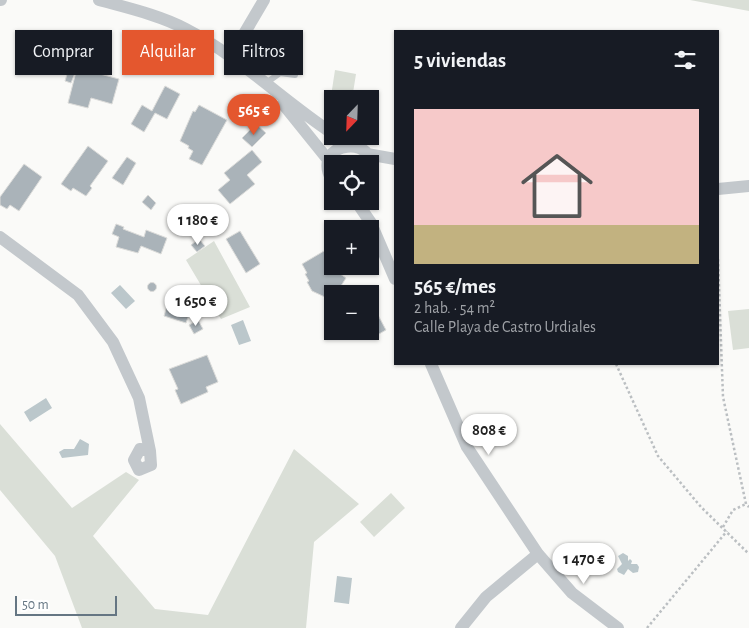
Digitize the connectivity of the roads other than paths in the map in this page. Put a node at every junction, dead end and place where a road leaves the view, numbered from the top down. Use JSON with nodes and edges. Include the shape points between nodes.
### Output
{"nodes":[{"id":1,"x":99,"y":0,"type":"edge"},
{"id":2,"x":264,"y":0,"type":"edge"},
{"id":3,"x":246,"y":30,"type":"edge"},
{"id":4,"x":224,"y":52,"type":"edge"},
{"id":5,"x":256,"y":75,"type":"edge"},
{"id":6,"x":277,"y":75,"type":"edge"},
{"id":7,"x":266,"y":83,"type":"junction"},
{"id":8,"x":324,"y":128,"type":"edge"},
{"id":9,"x":351,"y":146,"type":"joint"},
{"id":10,"x":367,"y":154,"type":"joint"},
{"id":11,"x":324,"y":155,"type":"edge"},
{"id":12,"x":333,"y":155,"type":"edge"},
{"id":13,"x":394,"y":159,"type":"edge"},
{"id":14,"x":394,"y":164,"type":"edge"},
{"id":15,"x":379,"y":169,"type":"edge"},
{"id":16,"x":749,"y":186,"type":"edge"},
{"id":17,"x":719,"y":189,"type":"edge"},
{"id":18,"x":365,"y":210,"type":"edge"},
{"id":19,"x":0,"y":237,"type":"edge"},
{"id":20,"x":394,"y":277,"type":"edge"},
{"id":21,"x":431,"y":365,"type":"edge"},
{"id":22,"x":150,"y":451,"type":"dead end"},
{"id":23,"x":538,"y":554,"type":"junction"},
{"id":24,"x":461,"y":628,"type":"edge"},
{"id":25,"x":618,"y":628,"type":"edge"}],
"edges":[{"from":1,"to":4,"type":"street","via":[[185,28]]},
{"from":2,"to":3,"type":"street"},
{"from":5,"to":7,"type":"street"},
{"from":6,"to":7,"type":"lane"},
{"from":7,"to":8,"type":"street"},
{"from":7,"to":11,"type":"street"},
{"from":9,"to":10,"type":"street"},
{"from":9,"to":12,"type":"street","via":[[337,150]]},
{"from":10,"to":13,"type":"street"},
{"from":14,"to":15,"type":"street"},
{"from":16,"to":17,"type":"street"},
{"from":18,"to":20,"type":"street"},
{"from":19,"to":22,"type":"street","via":[[78,295],[112,342],[139,398]]},
{"from":21,"to":23,"type":"street","via":[[466,447]]},
{"from":23,"to":24,"type":"street","via":[[486,596]]},
{"from":23,"to":25,"type":"street","via":[[572,593]]}]}
